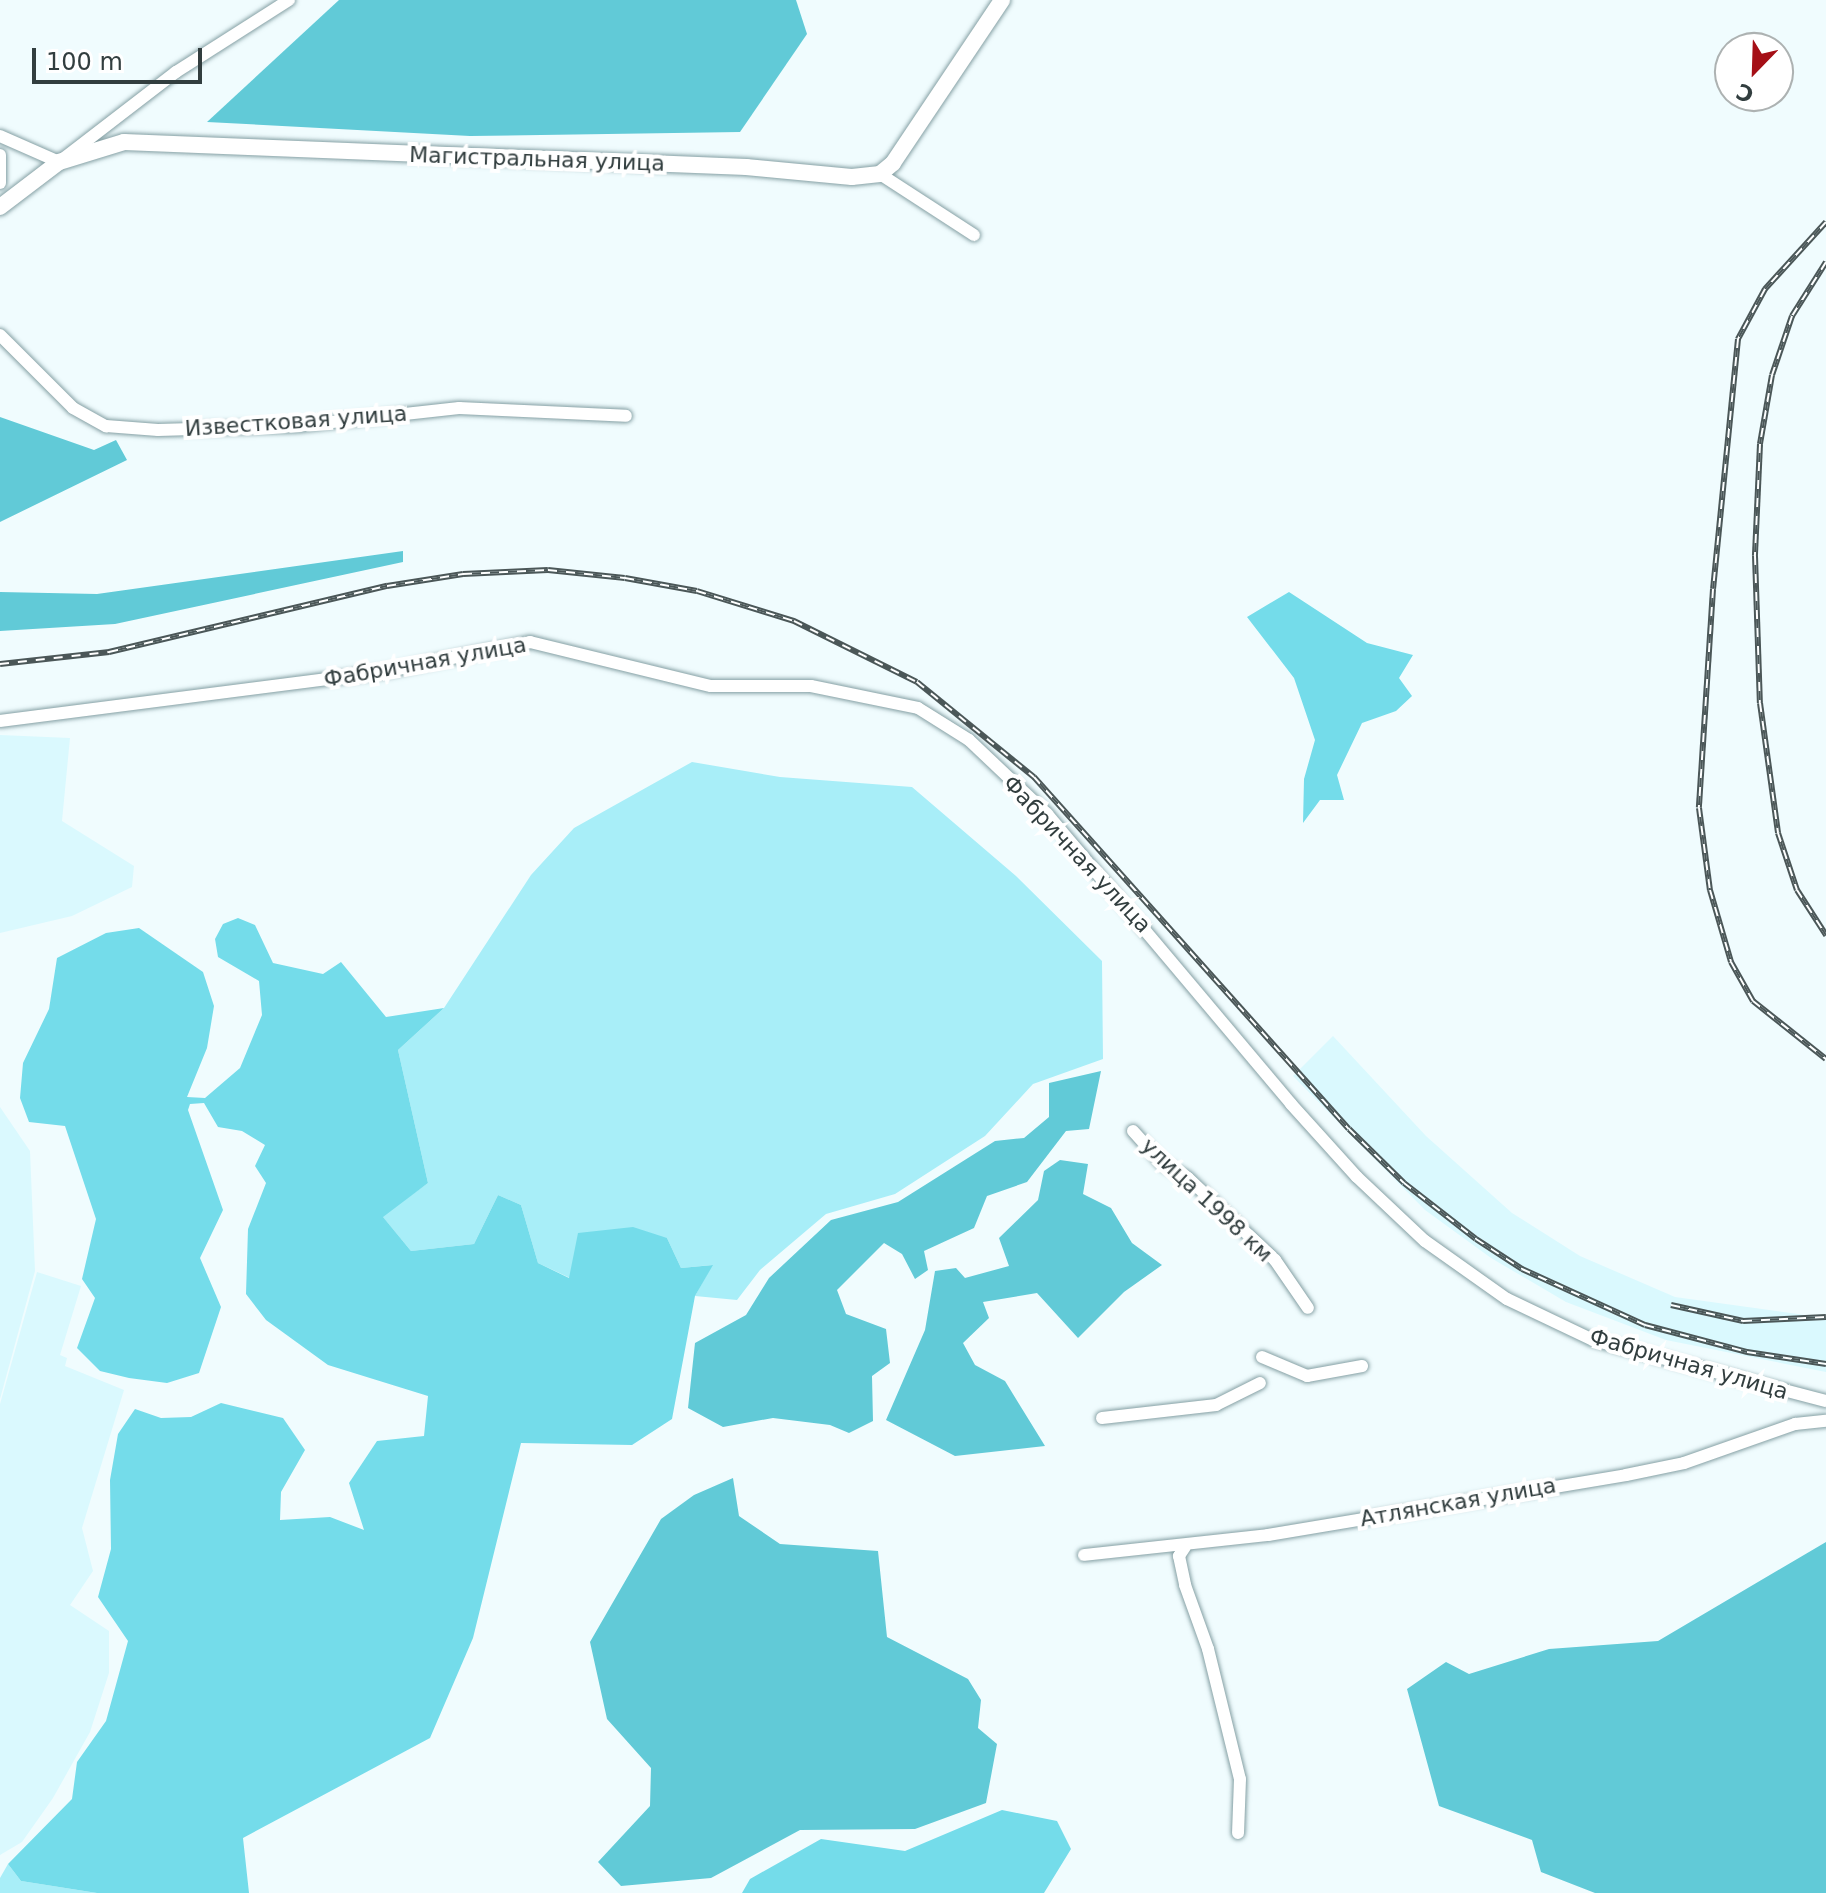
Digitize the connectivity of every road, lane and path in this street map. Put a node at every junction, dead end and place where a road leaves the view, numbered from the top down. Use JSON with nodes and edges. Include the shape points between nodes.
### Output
{"nodes":[{"id":1,"x":289,"y":0,"type":"edge"},
{"id":2,"x":1002,"y":0,"type":"edge"},
{"id":3,"x":0,"y":136,"type":"edge"},
{"id":4,"x":0,"y":155,"type":"edge"},
{"id":5,"x":59,"y":162,"type":"junction"},
{"id":6,"x":880,"y":174,"type":"junction"},
{"id":7,"x":0,"y":183,"type":"edge"},
{"id":8,"x":0,"y":207,"type":"edge"},
{"id":9,"x":974,"y":235,"type":"dead end"},
{"id":10,"x":0,"y":335,"type":"edge"},
{"id":11,"x":626,"y":416,"type":"dead end"},
{"id":12,"x":0,"y":721,"type":"edge"},
{"id":13,"x":1133,"y":1131,"type":"dead end"},
{"id":14,"x":1308,"y":1308,"type":"dead end"},
{"id":15,"x":1262,"y":1357,"type":"dead end"},
{"id":16,"x":1362,"y":1366,"type":"dead end"},
{"id":17,"x":1260,"y":1383,"type":"dead end"},
{"id":18,"x":1826,"y":1401,"type":"edge"},
{"id":19,"x":1102,"y":1418,"type":"dead end"},
{"id":20,"x":1826,"y":1421,"type":"edge"},
{"id":21,"x":1185,"y":1547,"type":"junction"},
{"id":22,"x":1084,"y":1555,"type":"dead end"},
{"id":23,"x":1238,"y":1833,"type":"dead end"}],
"edges":[{"from":1,"to":5,"type":"street","via":[[176,72]]},
{"from":2,"to":6,"type":"street","via":[[893,163]]},
{"from":3,"to":5,"type":"street"},
{"from":4,"to":7,"type":"street"},
{"from":5,"to":6,"type":"street","name":"Магистральная улица","via":[[124,142],[746,167],[852,177]]},
{"from":5,"to":8,"type":"street","name":"Магистральная улица"},
{"from":6,"to":9,"type":"street"},
{"from":10,"to":11,"type":"street","name":"Известковая улица","via":[[73,408],[106,426],[296,426],[459,408]]},
{"from":12,"to":18,"type":"street","name":"Фабричная улица","via":[[376,673],[530,642],[711,686],[811,686],[918,708],[969,740],[1047,814],[1291,1104],[1425,1241],[1507,1299],[1593,1340]]},
{"from":13,"to":14,"type":"street","name":"улица 1998 км","via":[[1162,1163],[1188,1178],[1275,1260]]},
{"from":15,"to":16,"type":"street","via":[[1307,1376]]},
{"from":17,"to":19,"type":"street","via":[[1216,1405]]},
{"from":20,"to":21,"type":"street","name":"Атлянская улица","via":[[1795,1424],[1684,1463],[1626,1475]]},
{"from":21,"to":22,"type":"street","name":"Атлянская улица"},
{"from":21,"to":23,"type":"street","via":[[1179,1556],[1185,1585],[1208,1649],[1240,1779]]}]}
